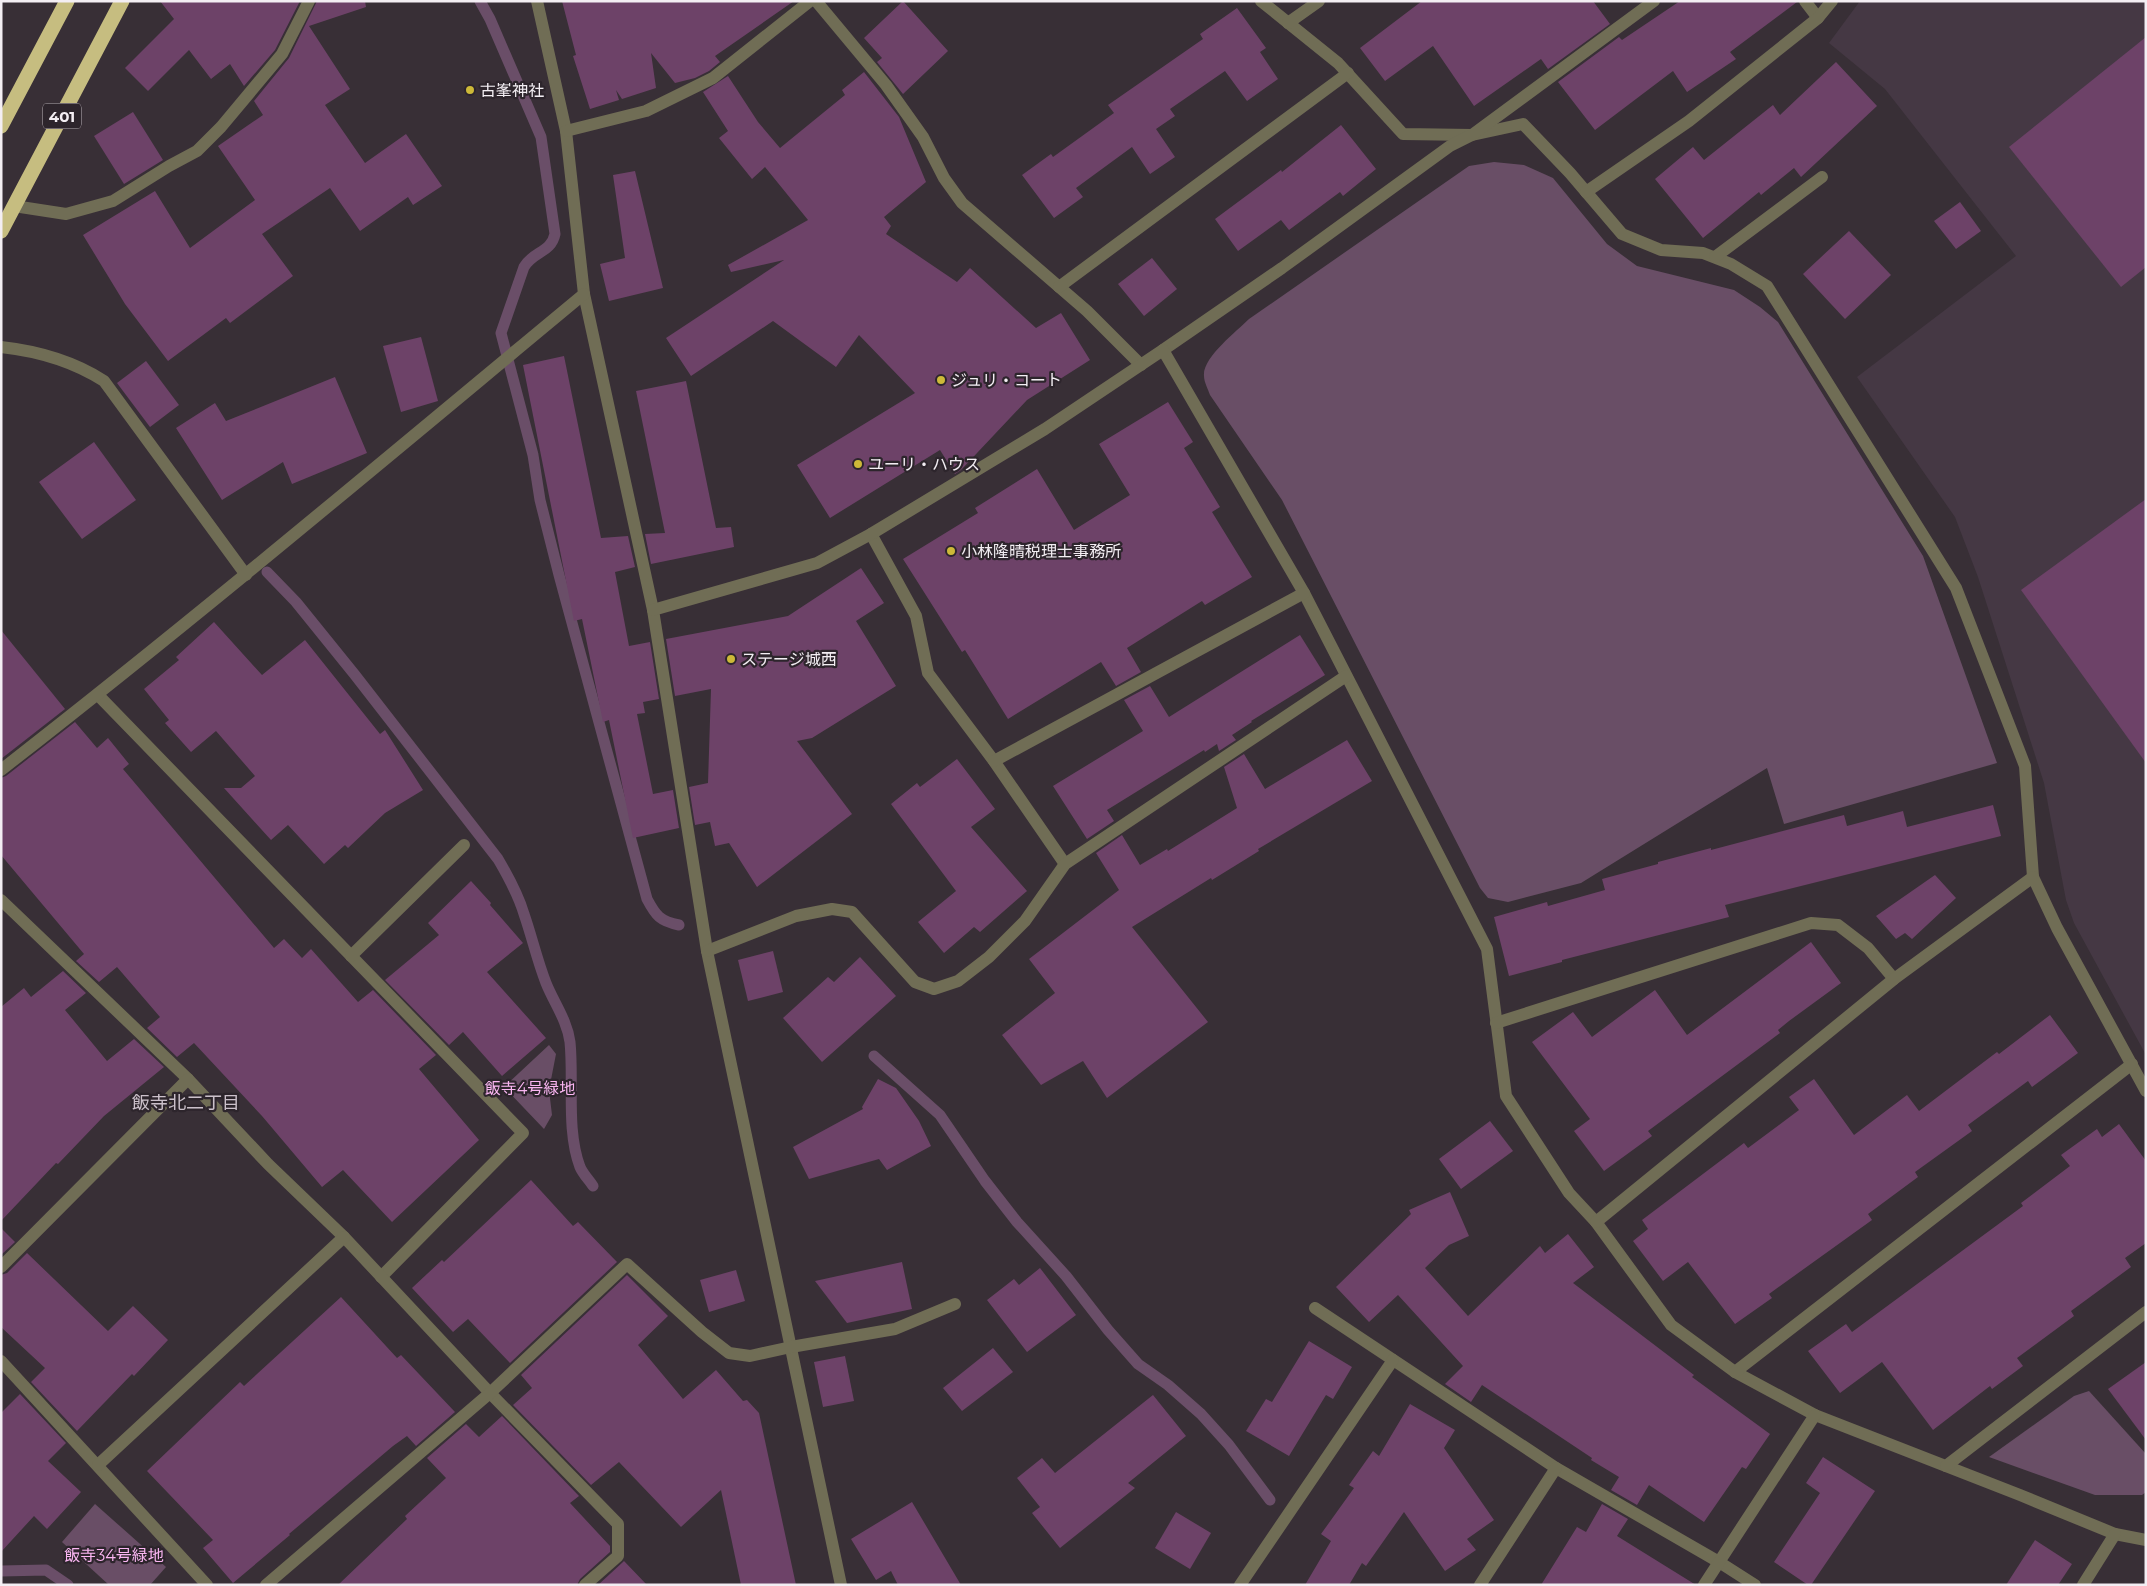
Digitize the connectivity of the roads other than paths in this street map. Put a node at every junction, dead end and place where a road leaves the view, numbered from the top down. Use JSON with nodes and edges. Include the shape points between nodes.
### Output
{"nodes":[{"id":1,"x":67,"y":1,"type":"edge"},
{"id":2,"x":122,"y":1,"type":"edge"},
{"id":3,"x":309,"y":1,"type":"edge"},
{"id":4,"x":537,"y":1,"type":"edge"},
{"id":5,"x":810,"y":1,"type":"edge"},
{"id":6,"x":816,"y":1,"type":"edge"},
{"id":7,"x":1261,"y":1,"type":"edge"},
{"id":8,"x":1319,"y":1,"type":"edge"},
{"id":9,"x":1654,"y":1,"type":"edge"},
{"id":10,"x":1805,"y":1,"type":"edge"},
{"id":11,"x":1832,"y":1,"type":"edge"},
{"id":12,"x":1818,"y":18,"type":"junction"},
{"id":13,"x":1288,"y":23,"type":"junction"},
{"id":14,"x":1348,"y":73,"type":"junction"},
{"id":15,"x":1,"y":126,"type":"edge"},
{"id":16,"x":566,"y":131,"type":"junction"},
{"id":17,"x":1472,"y":134,"type":"junction"},
{"id":18,"x":1822,"y":177,"type":"dead end"},
{"id":19,"x":1586,"y":192,"type":"junction"},
{"id":20,"x":14,"y":206,"type":"junction"},
{"id":21,"x":1,"y":231,"type":"edge"},
{"id":22,"x":1715,"y":257,"type":"junction"},
{"id":23,"x":1059,"y":287,"type":"junction"},
{"id":24,"x":584,"y":294,"type":"junction"},
{"id":25,"x":1,"y":347,"type":"edge"},
{"id":26,"x":1163,"y":350,"type":"junction"},
{"id":27,"x":1141,"y":364,"type":"junction"},
{"id":28,"x":871,"y":534,"type":"junction"},
{"id":29,"x":246,"y":574,"type":"junction"},
{"id":30,"x":1304,"y":593,"type":"junction"},
{"id":31,"x":653,"y":610,"type":"junction"},
{"id":32,"x":1346,"y":676,"type":"junction"},
{"id":33,"x":98,"y":694,"type":"junction"},
{"id":34,"x":994,"y":761,"type":"junction"},
{"id":35,"x":1,"y":770,"type":"edge"},
{"id":36,"x":464,"y":845,"type":"dead end"},
{"id":37,"x":1065,"y":864,"type":"junction"},
{"id":38,"x":2033,"y":877,"type":"junction"},
{"id":39,"x":1,"y":900,"type":"edge"},
{"id":40,"x":708,"y":951,"type":"junction"},
{"id":41,"x":351,"y":956,"type":"junction"},
{"id":42,"x":1894,"y":979,"type":"junction"},
{"id":43,"x":1496,"y":1023,"type":"junction"},
{"id":44,"x":2132,"y":1064,"type":"junction"},
{"id":45,"x":188,"y":1079,"type":"junction"},
{"id":46,"x":2146,"y":1090,"type":"edge"},
{"id":47,"x":1596,"y":1222,"type":"junction"},
{"id":48,"x":344,"y":1237,"type":"junction"},
{"id":49,"x":1,"y":1267,"type":"edge"},
{"id":50,"x":381,"y":1277,"type":"junction"},
{"id":51,"x":955,"y":1304,"type":"dead end"},
{"id":52,"x":1315,"y":1308,"type":"dead end"},
{"id":53,"x":2146,"y":1312,"type":"edge"},
{"id":54,"x":791,"y":1347,"type":"junction"},
{"id":55,"x":1393,"y":1360,"type":"junction"},
{"id":56,"x":1,"y":1361,"type":"edge"},
{"id":57,"x":1735,"y":1372,"type":"junction"},
{"id":58,"x":490,"y":1393,"type":"junction"},
{"id":59,"x":1814,"y":1415,"type":"junction"},
{"id":60,"x":98,"y":1465,"type":"junction"},
{"id":61,"x":1946,"y":1466,"type":"junction"},
{"id":62,"x":1556,"y":1468,"type":"junction"},
{"id":63,"x":2115,"y":1534,"type":"junction"},
{"id":64,"x":2146,"y":1540,"type":"edge"},
{"id":65,"x":1719,"y":1562,"type":"junction"},
{"id":66,"x":207,"y":1585,"type":"edge"},
{"id":67,"x":266,"y":1585,"type":"edge"},
{"id":68,"x":585,"y":1585,"type":"edge"},
{"id":69,"x":841,"y":1585,"type":"edge"},
{"id":70,"x":1240,"y":1585,"type":"edge"},
{"id":71,"x":1480,"y":1585,"type":"edge"},
{"id":72,"x":1704,"y":1585,"type":"edge"},
{"id":73,"x":1755,"y":1585,"type":"edge"},
{"id":74,"x":2083,"y":1585,"type":"edge"}],
"edges":[{"from":1,"to":15,"type":"highway"},
{"from":2,"to":20,"type":"highway","number":"401"},
{"from":3,"to":20,"type":"street","via":[[282,54],[197,151],[113,201],[66,214]]},
{"from":4,"to":16,"type":"street"},
{"from":5,"to":16,"type":"street","via":[[705,82],[646,111]]},
{"from":6,"to":23,"type":"street","via":[[886,85],[923,137],[944,178],[962,203]]},
{"from":7,"to":13,"type":"street"},
{"from":8,"to":13,"type":"street"},
{"from":9,"to":17,"type":"street"},
{"from":10,"to":12,"type":"street"},
{"from":11,"to":12,"type":"street"},
{"from":12,"to":19,"type":"street","via":[[1688,121]]},
{"from":13,"to":14,"type":"street"},
{"from":14,"to":17,"type":"street","via":[[1403,134]]},
{"from":14,"to":23,"type":"street"},
{"from":16,"to":24,"type":"street"},
{"from":17,"to":19,"type":"street","via":[[1522,124]]},
{"from":17,"to":26,"type":"street","via":[[1450,146]]},
{"from":18,"to":22,"type":"street"},
{"from":19,"to":22,"type":"street","via":[[1622,234],[1661,250]]},
{"from":20,"to":21,"type":"highway","number":"401"},
{"from":22,"to":38,"type":"street","via":[[1767,286],[1956,588],[2025,766]]},
{"from":23,"to":27,"type":"street"},
{"from":24,"to":29,"type":"street"},
{"from":24,"to":31,"type":"street"},
{"from":25,"to":29,"type":"street","via":[[31,350],[83,368],[104,381]]},
{"from":26,"to":27,"type":"street"},
{"from":26,"to":30,"type":"street"},
{"from":27,"to":28,"type":"street","via":[[1045,429]]},
{"from":28,"to":31,"type":"street","via":[[817,563]]},
{"from":28,"to":34,"type":"street","via":[[916,616],[928,673]]},
{"from":29,"to":33,"type":"street"},
{"from":30,"to":32,"type":"street"},
{"from":30,"to":34,"type":"street"},
{"from":31,"to":40,"type":"street"},
{"from":32,"to":37,"type":"street"},
{"from":32,"to":43,"type":"street","via":[[1487,949]]},
{"from":33,"to":35,"type":"street"},
{"from":33,"to":41,"type":"street"},
{"from":34,"to":37,"type":"street"},
{"from":36,"to":41,"type":"street"},
{"from":37,"to":40,"type":"street","via":[[1025,921],[989,957],[958,981],[934,989],[915,982],[852,912],[832,909],[796,916]]},
{"from":38,"to":42,"type":"street"},
{"from":38,"to":44,"type":"street","via":[[2057,928]]},
{"from":39,"to":45,"type":"street"},
{"from":40,"to":54,"type":"street"},
{"from":41,"to":50,"type":"street","via":[[523,1133]]},
{"from":42,"to":43,"type":"street","via":[[1868,948],[1838,925],[1811,923]]},
{"from":42,"to":47,"type":"street"},
{"from":43,"to":47,"type":"street","via":[[1506,1096],[1569,1193]]},
{"from":44,"to":46,"type":"street"},
{"from":44,"to":57,"type":"street"},
{"from":45,"to":48,"type":"street","via":[[268,1164]]},
{"from":45,"to":49,"type":"street"},
{"from":47,"to":57,"type":"street","via":[[1671,1325]]},
{"from":48,"to":50,"type":"street"},
{"from":48,"to":60,"type":"street"},
{"from":50,"to":58,"type":"street"},
{"from":51,"to":54,"type":"street","via":[[895,1330]]},
{"from":52,"to":55,"type":"street"},
{"from":53,"to":61,"type":"street"},
{"from":54,"to":58,"type":"street","via":[[750,1356],[729,1354],[627,1264]]},
{"from":54,"to":69,"type":"street"},
{"from":55,"to":62,"type":"street"},
{"from":55,"to":70,"type":"street"},
{"from":56,"to":60,"type":"street"},
{"from":57,"to":59,"type":"street"},
{"from":58,"to":67,"type":"street"},
{"from":58,"to":68,"type":"street","via":[[618,1524],[618,1556]]},
{"from":59,"to":61,"type":"street"},
{"from":59,"to":65,"type":"street"},
{"from":60,"to":66,"type":"street"},
{"from":61,"to":63,"type":"street"},
{"from":62,"to":65,"type":"street"},
{"from":62,"to":71,"type":"street"},
{"from":63,"to":64,"type":"street"},
{"from":63,"to":74,"type":"street"},
{"from":65,"to":72,"type":"street"},
{"from":65,"to":73,"type":"street"}]}
